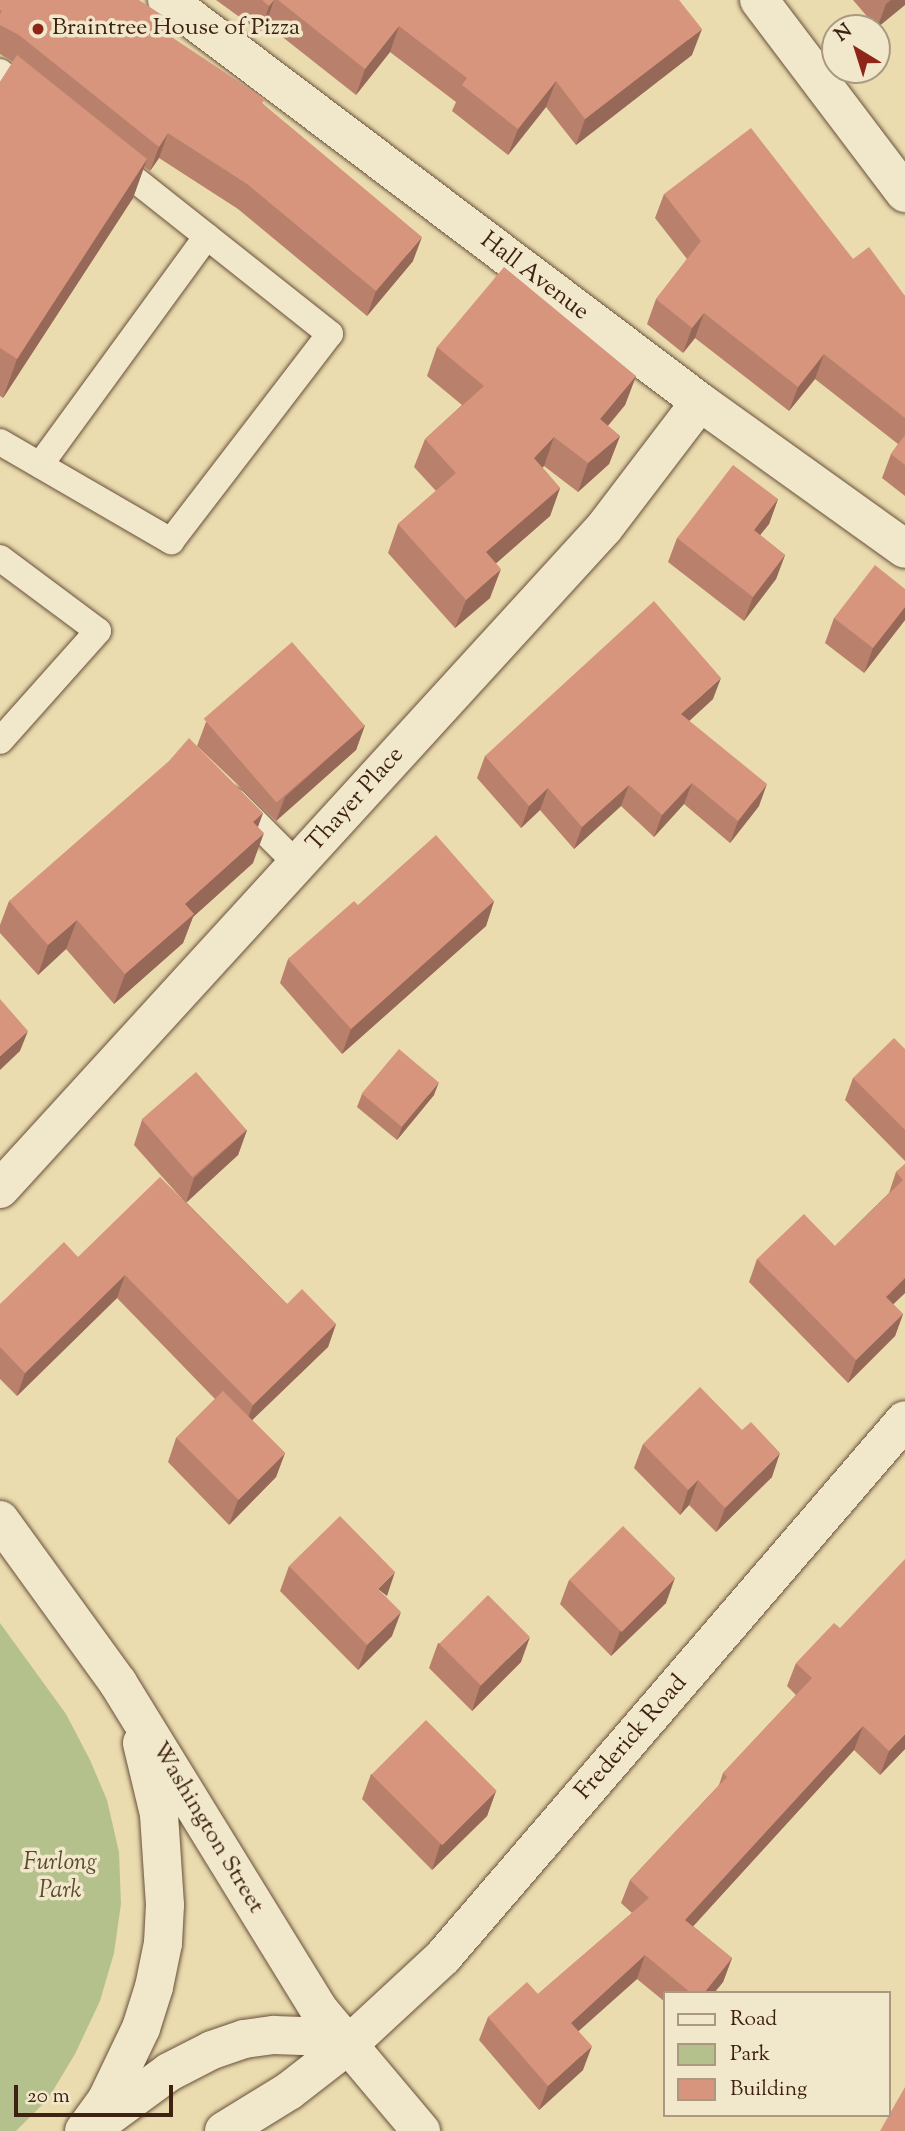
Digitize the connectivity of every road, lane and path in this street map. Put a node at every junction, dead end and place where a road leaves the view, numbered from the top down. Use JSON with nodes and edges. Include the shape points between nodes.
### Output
{"nodes":[{"id":1,"x":167,"y":0,"type":"edge"},
{"id":2,"x":759,"y":0,"type":"edge"},
{"id":3,"x":0,"y":72,"type":"edge"},
{"id":4,"x":55,"y":115,"type":"edge"},
{"id":5,"x":87,"y":141,"type":"edge"},
{"id":6,"x":905,"y":193,"type":"edge"},
{"id":7,"x":207,"y":236,"type":"junction"},
{"id":8,"x":701,"y":402,"type":"junction"},
{"id":9,"x":0,"y":442,"type":"edge"},
{"id":10,"x":40,"y":465,"type":"junction"},
{"id":11,"x":905,"y":549,"type":"edge"},
{"id":12,"x":0,"y":558,"type":"edge"},
{"id":13,"x":0,"y":741,"type":"edge"},
{"id":14,"x":212,"y":780,"type":"edge"},
{"id":15,"x":297,"y":864,"type":"junction"},
{"id":16,"x":0,"y":1189,"type":"edge"},
{"id":17,"x":905,"y":1420,"type":"edge"},
{"id":18,"x":0,"y":1520,"type":"edge"},
{"id":19,"x":118,"y":1683,"type":"junction"},
{"id":20,"x":347,"y":2046,"type":"junction"},
{"id":21,"x":84,"y":2131,"type":"edge"},
{"id":22,"x":91,"y":2131,"type":"edge"},
{"id":23,"x":224,"y":2131,"type":"edge"},
{"id":24,"x":421,"y":2131,"type":"edge"}],
"edges":[{"from":1,"to":8,"type":"street","name":"Hall Avenue"},
{"from":2,"to":6,"type":"street"},
{"from":3,"to":4,"type":"lane"},
{"from":5,"to":7,"type":"lane"},
{"from":7,"to":10,"type":"lane"},
{"from":7,"to":10,"type":"lane","via":[[330,334],[171,541]]},
{"from":8,"to":11,"type":"street","name":"Hall Avenue"},
{"from":8,"to":15,"type":"street","name":"Thayer Place","via":[[604,528]]},
{"from":9,"to":10,"type":"lane"},
{"from":12,"to":13,"type":"lane","via":[[98,632]]},
{"from":14,"to":15,"type":"lane"},
{"from":15,"to":16,"type":"street","name":"Thayer Place"},
{"from":17,"to":20,"type":"street","name":"Frederick Road","via":[[443,1957]]},
{"from":18,"to":19,"type":"street","name":"Washington Street"},
{"from":19,"to":20,"type":"street","name":"Washington Street","via":[[297,1976]]},
{"from":19,"to":21,"type":"street","via":[[138,1728],[159,1814],[164,1930],[141,2028],[107,2099]]},
{"from":20,"to":22,"type":"street","via":[[309,2036],[244,2039],[169,2072]]},
{"from":20,"to":23,"type":"street","name":"Frederick Road","via":[[289,2091]]},
{"from":20,"to":24,"type":"street","name":"Washington Street"}]}
